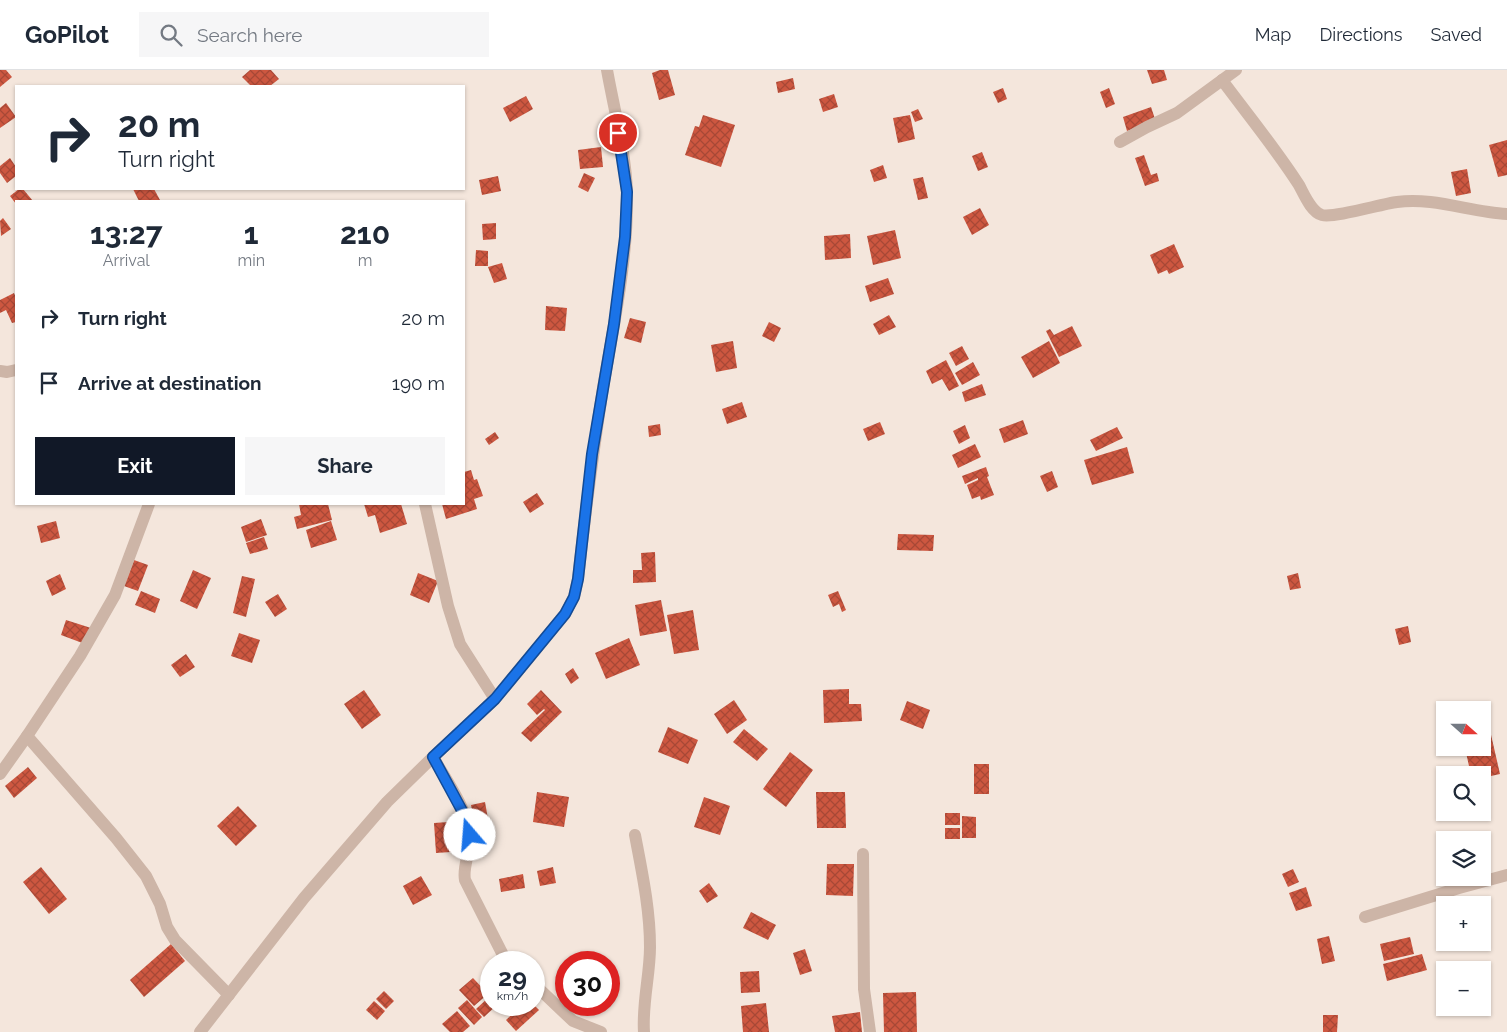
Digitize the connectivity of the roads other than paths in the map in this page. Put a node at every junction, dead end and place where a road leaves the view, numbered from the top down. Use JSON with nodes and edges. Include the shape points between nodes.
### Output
{"nodes":[{"id":1,"x":607,"y":70,"type":"edge"},
{"id":2,"x":1236,"y":70,"type":"edge"},
{"id":3,"x":1222,"y":80,"type":"junction"},
{"id":4,"x":1120,"y":142,"type":"dead end"},
{"id":5,"x":1507,"y":214,"type":"edge"},
{"id":6,"x":15,"y":370,"type":"edge"},
{"id":7,"x":0,"y":372,"type":"edge"},
{"id":8,"x":149,"y":505,"type":"edge"},
{"id":9,"x":425,"y":505,"type":"edge"},
{"id":10,"x":495,"y":699,"type":"junction"},
{"id":11,"x":27,"y":736,"type":"junction"},
{"id":12,"x":433,"y":757,"type":"junction"},
{"id":13,"x":0,"y":774,"type":"edge"},
{"id":14,"x":635,"y":835,"type":"dead end"},
{"id":15,"x":863,"y":854,"type":"dead end"},
{"id":16,"x":1507,"y":875,"type":"edge"},
{"id":17,"x":1365,"y":917,"type":"dead end"},
{"id":18,"x":501,"y":951,"type":"edge"},
{"id":19,"x":229,"y":994,"type":"junction"},
{"id":20,"x":545,"y":994,"type":"edge"},
{"id":21,"x":200,"y":1032,"type":"edge"},
{"id":22,"x":601,"y":1032,"type":"edge"},
{"id":23,"x":644,"y":1032,"type":"edge"},
{"id":24,"x":870,"y":1032,"type":"edge"}],
"edges":[{"from":1,"to":10,"type":"street","via":[[627,192],[625,237],[592,454],[578,579],[574,597],[565,614]]},
{"from":2,"to":3,"type":"street"},
{"from":3,"to":4,"type":"street","via":[[1177,113]]},
{"from":3,"to":5,"type":"street","via":[[1314,209],[1322,215],[1398,202],[1428,201],[1485,213]]},
{"from":6,"to":7,"type":"street"},
{"from":8,"to":11,"type":"street","via":[[115,595],[80,656]]},
{"from":9,"to":10,"type":"street","via":[[460,644]]},
{"from":10,"to":12,"type":"street"},
{"from":11,"to":13,"type":"street"},
{"from":11,"to":19,"type":"street","via":[[146,876],[174,940]]},
{"from":12,"to":18,"type":"street","via":[[466,818],[470,835],[465,880]]},
{"from":12,"to":19,"type":"street","via":[[388,802],[304,898]]},
{"from":14,"to":23,"type":"street","via":[[647,901],[650,947]]},
{"from":15,"to":24,"type":"street","via":[[864,989]]},
{"from":16,"to":17,"type":"street"},
{"from":19,"to":21,"type":"street"},
{"from":20,"to":22,"type":"street","via":[[574,1021]]}]}
